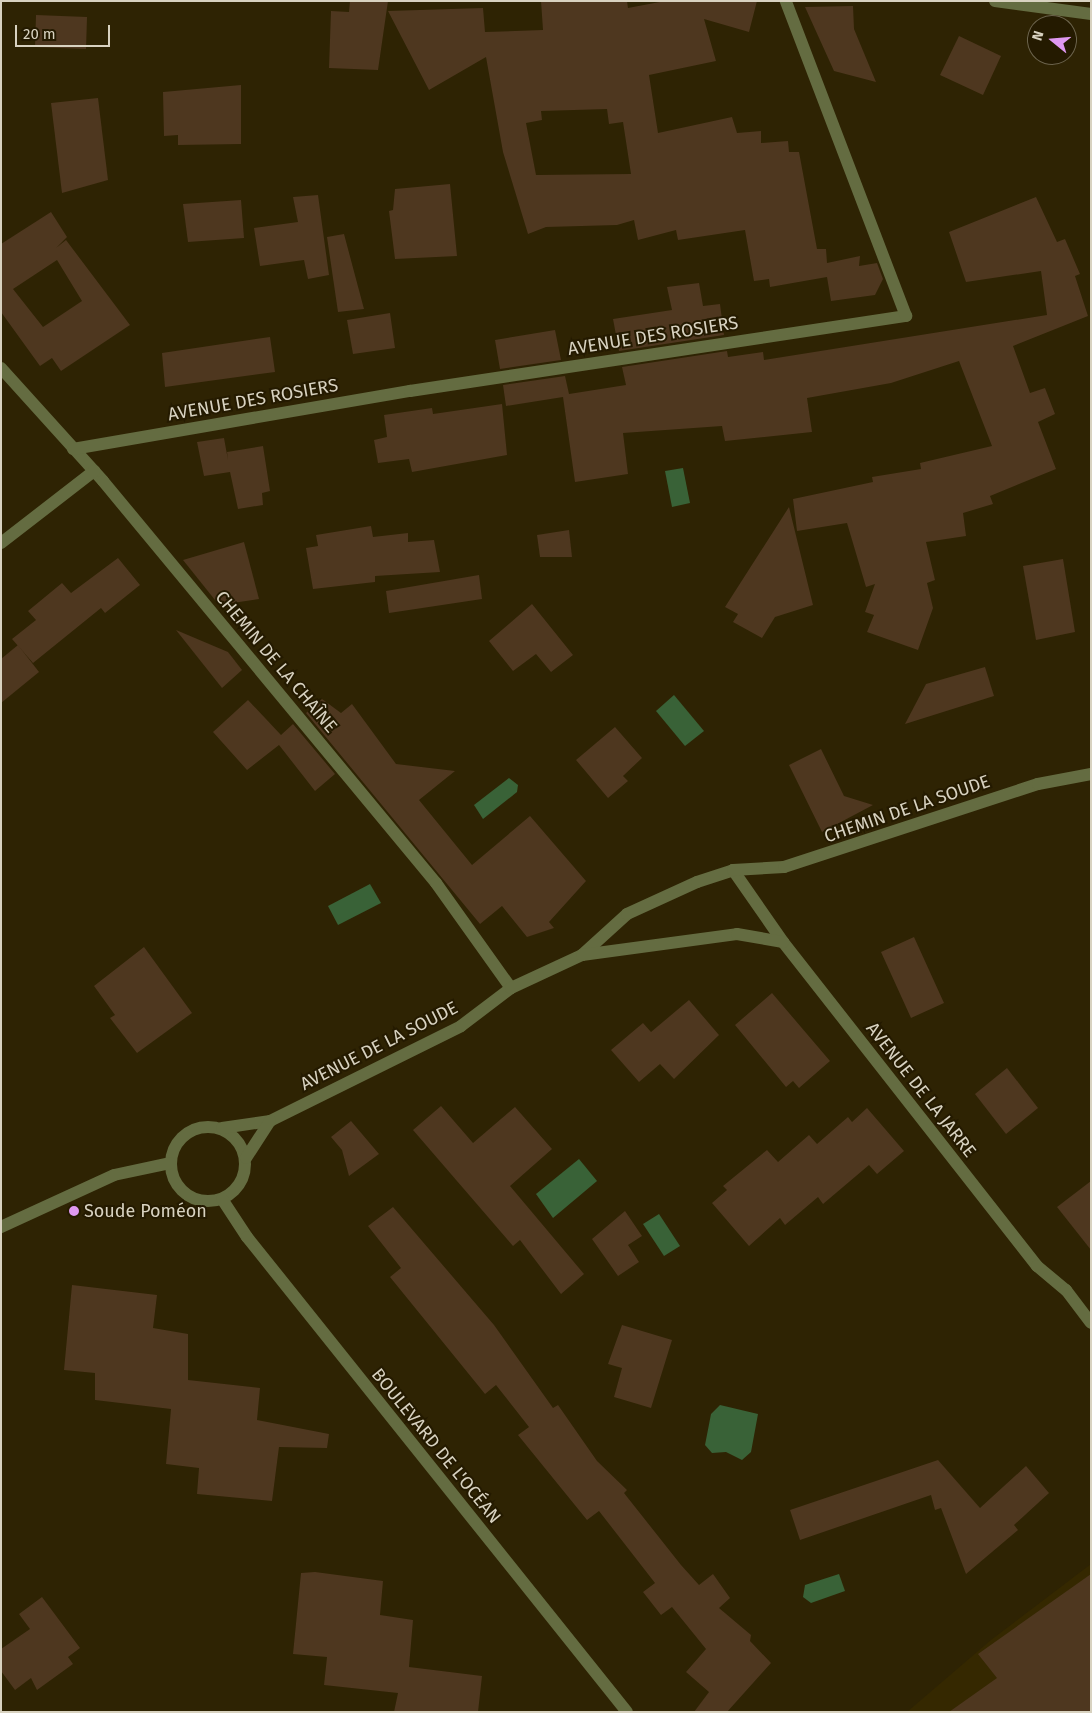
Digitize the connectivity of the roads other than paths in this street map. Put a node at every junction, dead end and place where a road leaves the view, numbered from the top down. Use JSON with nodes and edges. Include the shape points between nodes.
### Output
{"nodes":[{"id":1,"x":786,"y":1,"type":"edge"},
{"id":2,"x":995,"y":1,"type":"edge"},
{"id":3,"x":1091,"y":14,"type":"edge"},
{"id":4,"x":1,"y":368,"type":"edge"},
{"id":5,"x":73,"y":449,"type":"junction"},
{"id":6,"x":94,"y":471,"type":"junction"},
{"id":7,"x":1,"y":543,"type":"edge"},
{"id":8,"x":1091,"y":774,"type":"edge"},
{"id":9,"x":733,"y":870,"type":"junction"},
{"id":10,"x":783,"y":942,"type":"junction"},
{"id":11,"x":582,"y":955,"type":"junction"},
{"id":12,"x":511,"y":988,"type":"junction"},
{"id":13,"x":270,"y":1121,"type":"junction"},
{"id":14,"x":222,"y":1128,"type":"junction"},
{"id":15,"x":246,"y":1158,"type":"junction"},
{"id":16,"x":170,"y":1163,"type":"junction"},
{"id":17,"x":222,"y":1199,"type":"junction"},
{"id":18,"x":1,"y":1227,"type":"edge"},
{"id":19,"x":1091,"y":1323,"type":"edge"},
{"id":20,"x":627,"y":1712,"type":"edge"}],
"edges":[{"from":1,"to":5,"type":"street","name":"AVENUE DES ROSIERS","via":[[906,316],[410,391]]},
{"from":2,"to":3,"type":"street"},
{"from":4,"to":5,"type":"street","name":"CHEMIN DE LA CHAÎNE"},
{"from":5,"to":6,"type":"street","name":"CHEMIN DE LA CHAÎNE"},
{"from":6,"to":7,"type":"street"},
{"from":6,"to":12,"type":"street","name":"CHEMIN DE LA CHAÎNE","via":[[436,883]]},
{"from":8,"to":9,"type":"street","name":"CHEMIN DE LA SOUDE","via":[[1038,784],[784,867]]},
{"from":9,"to":10,"type":"street","name":"AVENUE DE LA JARRE"},
{"from":9,"to":11,"type":"street","name":"AVENUE DE LA SOUDE","via":[[627,914]]},
{"from":10,"to":11,"type":"street","name":"AVENUE DE LA SOUDE","via":[[737,934]]},
{"from":10,"to":19,"type":"street","name":"AVENUE DE LA JARRE","via":[[1037,1266],[1066,1290]]},
{"from":11,"to":12,"type":"street","name":"AVENUE DE LA SOUDE"},
{"from":12,"to":13,"type":"street","name":"AVENUE DE LA SOUDE","via":[[461,1026]]},
{"from":13,"to":14,"type":"street","name":"AVENUE DE LA SOUDE"},
{"from":13,"to":15,"type":"street"},
{"from":14,"to":15,"type":"street","via":[[238,1139]]},
{"from":14,"to":16,"type":"street","via":[[189,1131],[179,1140]]},
{"from":15,"to":17,"type":"street","via":[[245,1175],[236,1190]]},
{"from":16,"to":17,"type":"street","via":[[175,1181],[187,1195],[204,1202]]},
{"from":16,"to":18,"type":"street","via":[[114,1174]]},
{"from":17,"to":20,"type":"street","name":"BOULEVARD DE L'OCÉAN","via":[[247,1237]]}]}
